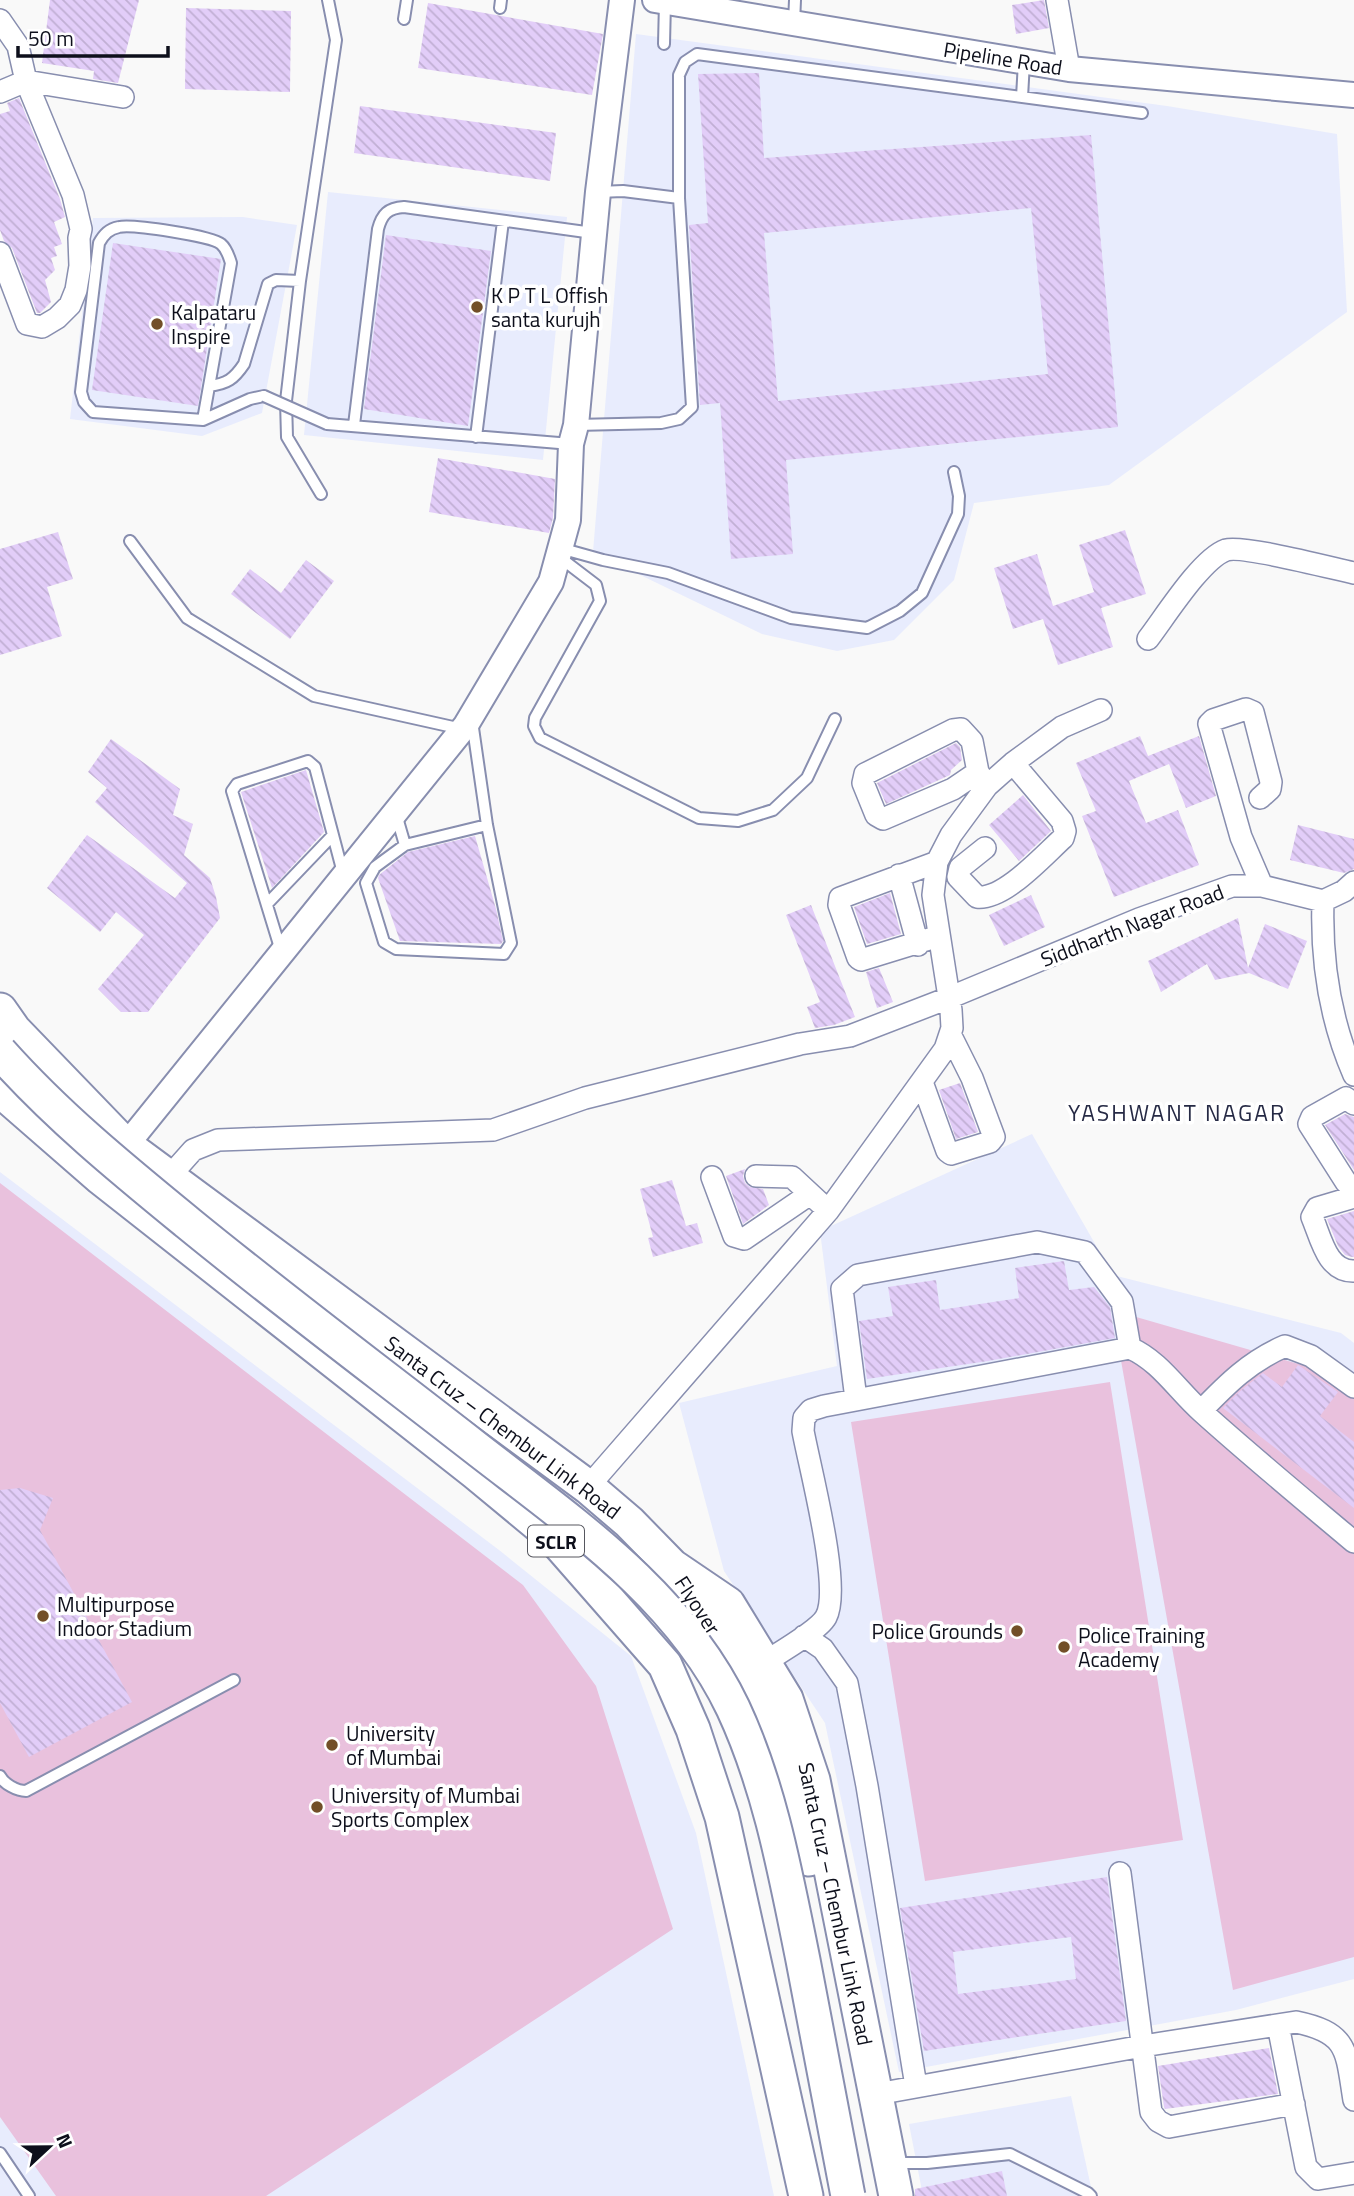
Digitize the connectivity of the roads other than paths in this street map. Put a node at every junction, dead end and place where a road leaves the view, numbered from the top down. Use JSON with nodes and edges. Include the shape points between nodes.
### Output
{"nodes":[{"id":1,"x":328,"y":0,"type":"edge"},
{"id":2,"x":407,"y":0,"type":"edge"},
{"id":3,"x":622,"y":0,"type":"edge"},
{"id":4,"x":1056,"y":0,"type":"edge"},
{"id":5,"x":660,"y":1,"type":"edge"},
{"id":6,"x":712,"y":5,"type":"edge"},
{"id":7,"x":795,"y":12,"type":"edge"},
{"id":8,"x":404,"y":19,"type":"dead end"},
{"id":9,"x":0,"y":20,"type":"edge"},
{"id":10,"x":664,"y":44,"type":"dead end"},
{"id":11,"x":1024,"y":62,"type":"junction"},
{"id":12,"x":1069,"y":69,"type":"junction"},
{"id":13,"x":26,"y":81,"type":"junction"},
{"id":14,"x":0,"y":92,"type":"edge"},
{"id":15,"x":1354,"y":95,"type":"edge"},
{"id":16,"x":123,"y":97,"type":"dead end"},
{"id":17,"x":1022,"y":97,"type":"junction"},
{"id":18,"x":1142,"y":113,"type":"dead end"},
{"id":19,"x":598,"y":192,"type":"junction"},
{"id":20,"x":679,"y":198,"type":"junction"},
{"id":21,"x":503,"y":221,"type":"junction"},
{"id":22,"x":594,"y":233,"type":"junction"},
{"id":23,"x":0,"y":253,"type":"edge"},
{"id":24,"x":300,"y":281,"type":"junction"},
{"id":25,"x":209,"y":386,"type":"junction"},
{"id":26,"x":203,"y":420,"type":"junction"},
{"id":27,"x":354,"y":425,"type":"junction"},
{"id":28,"x":573,"y":435,"type":"junction"},
{"id":29,"x":476,"y":437,"type":"junction"},
{"id":30,"x":954,"y":471,"type":"dead end"},
{"id":31,"x":321,"y":494,"type":"dead end"},
{"id":32,"x":130,"y":541,"type":"dead end"},
{"id":33,"x":559,"y":552,"type":"junction"},
{"id":34,"x":1354,"y":573,"type":"edge"},
{"id":35,"x":1148,"y":639,"type":"dead end"},
{"id":36,"x":1101,"y":710,"type":"dead end"},
{"id":37,"x":835,"y":719,"type":"dead end"},
{"id":38,"x":467,"y":722,"type":"junction"},
{"id":39,"x":1013,"y":762,"type":"junction"},
{"id":40,"x":983,"y":779,"type":"junction"},
{"id":41,"x":1260,"y":798,"type":"dead end"},
{"id":42,"x":395,"y":813,"type":"junction"},
{"id":43,"x":486,"y":825,"type":"junction"},
{"id":44,"x":333,"y":835,"type":"junction"},
{"id":45,"x":405,"y":845,"type":"junction"},
{"id":46,"x":985,"y":848,"type":"dead end"},
{"id":47,"x":937,"y":862,"type":"junction"},
{"id":48,"x":899,"y":875,"type":"junction"},
{"id":49,"x":344,"y":876,"type":"junction"},
{"id":50,"x":1354,"y":882,"type":"edge"},
{"id":51,"x":1262,"y":886,"type":"junction"},
{"id":52,"x":968,"y":889,"type":"junction"},
{"id":53,"x":1323,"y":901,"type":"junction"},
{"id":54,"x":267,"y":904,"type":"junction"},
{"id":55,"x":934,"y":911,"type":"junction"},
{"id":56,"x":939,"y":936,"type":"junction"},
{"id":57,"x":918,"y":945,"type":"junction"},
{"id":58,"x":282,"y":953,"type":"junction"},
{"id":59,"x":951,"y":997,"type":"junction"},
{"id":60,"x":5,"y":1032,"type":"edge"},
{"id":61,"x":950,"y":1034,"type":"junction"},
{"id":62,"x":1349,"y":1051,"type":"edge"},
{"id":63,"x":922,"y":1082,"type":"junction"},
{"id":64,"x":1353,"y":1089,"type":"edge"},
{"id":65,"x":0,"y":1090,"type":"edge"},
{"id":66,"x":125,"y":1145,"type":"junction"},
{"id":67,"x":756,"y":1176,"type":"dead end"},
{"id":68,"x":712,"y":1177,"type":"dead end"},
{"id":69,"x":101,"y":1178,"type":"junction"},
{"id":70,"x":168,"y":1178,"type":"junction"},
{"id":71,"x":1354,"y":1185,"type":"edge"},
{"id":72,"x":810,"y":1194,"type":"junction"},
{"id":73,"x":1354,"y":1196,"type":"edge"},
{"id":74,"x":828,"y":1210,"type":"junction"},
{"id":75,"x":1354,"y":1271,"type":"edge"},
{"id":76,"x":1130,"y":1349,"type":"junction"},
{"id":77,"x":1354,"y":1387,"type":"edge"},
{"id":78,"x":856,"y":1399,"type":"junction"},
{"id":79,"x":1201,"y":1411,"type":"junction"},
{"id":80,"x":588,"y":1487,"type":"junction"},
{"id":81,"x":1354,"y":1542,"type":"edge"},
{"id":82,"x":672,"y":1566,"type":"junction"},
{"id":83,"x":804,"y":1636,"type":"junction"},
{"id":84,"x":765,"y":1662,"type":"junction"},
{"id":85,"x":234,"y":1680,"type":"dead end"},
{"id":86,"x":0,"y":1776,"type":"edge"},
{"id":87,"x":1120,"y":1873,"type":"dead end"},
{"id":88,"x":1278,"y":2025,"type":"junction"},
{"id":89,"x":1143,"y":2046,"type":"junction"},
{"id":90,"x":916,"y":2086,"type":"junction"},
{"id":91,"x":877,"y":2094,"type":"junction"},
{"id":92,"x":1354,"y":2100,"type":"edge"},
{"id":93,"x":1294,"y":2104,"type":"junction"},
{"id":94,"x":0,"y":2153,"type":"edge"},
{"id":95,"x":890,"y":2163,"type":"junction"},
{"id":96,"x":1354,"y":2173,"type":"edge"},
{"id":97,"x":29,"y":2196,"type":"edge"},
{"id":98,"x":806,"y":2196,"type":"edge"},
{"id":99,"x":848,"y":2196,"type":"edge"},
{"id":100,"x":874,"y":2196,"type":"edge"},
{"id":101,"x":897,"y":2196,"type":"edge"},
{"id":102,"x":1091,"y":2196,"type":"edge"}],
"edges":[{"from":1,"to":24,"type":"lane","via":[[336,40]]},
{"from":2,"to":8,"type":"lane"},
{"from":3,"to":19,"type":"street","via":[[608,67]]},
{"from":4,"to":12,"type":"street"},
{"from":5,"to":6,"type":"street","name":"Pipeline Road"},
{"from":5,"to":10,"type":"lane"},
{"from":6,"to":7,"type":"street","name":"Pipeline Road"},
{"from":7,"to":11,"type":"street","name":"Pipeline Road"},
{"from":9,"to":13,"type":"street","via":[[18,46]]},
{"from":11,"to":12,"type":"street","name":"Pipeline Road"},
{"from":11,"to":17,"type":"lane"},
{"from":12,"to":15,"type":"street","name":"Pipeline Road"},
{"from":13,"to":14,"type":"street"},
{"from":13,"to":16,"type":"street"},
{"from":13,"to":23,"type":"street","via":[[73,195],[81,229],[80,266],[70,305],[42,327],[27,324]]},
{"from":17,"to":18,"type":"lane"},
{"from":17,"to":20,"type":"lane","via":[[697,54],[685,62],[679,75]]},
{"from":19,"to":20,"type":"lane"},
{"from":19,"to":22,"type":"street"},
{"from":20,"to":28,"type":"lane","via":[[692,407],[679,419]]},
{"from":21,"to":22,"type":"lane"},
{"from":21,"to":27,"type":"lane","via":[[404,207],[386,211],[380,219]]},
{"from":21,"to":29,"type":"lane"},
{"from":22,"to":28,"type":"street"},
{"from":24,"to":25,"type":"lane","via":[[268,284],[244,364],[225,384]]},
{"from":24,"to":31,"type":"lane","via":[[286,401],[287,437]]},
{"from":25,"to":26,"type":"lane"},
{"from":25,"to":26,"type":"lane","via":[[231,264],[227,252],[220,243],[204,237],[126,225],[110,230],[99,243],[81,393],[84,402],[93,412]]},
{"from":26,"to":27,"type":"lane","bridge":true,"via":[[250,398],[264,397],[327,424]]},
{"from":27,"to":29,"type":"lane"},
{"from":28,"to":29,"type":"lane"},
{"from":28,"to":33,"type":"street","via":[[568,520]]},
{"from":30,"to":33,"type":"lane","via":[[958,514],[922,593],[867,628],[791,618],[668,573]]},
{"from":32,"to":38,"type":"lane","via":[[187,618],[314,696]]},
{"from":33,"to":37,"type":"lane","via":[[596,585],[600,601],[535,718],[540,738],[699,818],[738,821],[773,810],[807,778]]},
{"from":33,"to":38,"type":"street","via":[[551,582]]},
{"from":34,"to":35,"type":"street","via":[[1228,550],[1203,568]]},
{"from":36,"to":39,"type":"street","via":[[1062,727]]},
{"from":38,"to":42,"type":"street"},
{"from":38,"to":43,"type":"lane"},
{"from":39,"to":40,"type":"street"},
{"from":39,"to":52,"type":"street","via":[[1062,821],[1063,838],[1021,877],[990,896],[977,897]]},
{"from":40,"to":40,"type":"street","via":[[972,741],[961,729],[865,774],[863,783],[883,819]]},
{"from":40,"to":47,"type":"street"},
{"from":41,"to":51,"type":"street","via":[[1270,789],[1270,782],[1253,712],[1246,709],[1213,720],[1209,724],[1241,837]]},
{"from":42,"to":45,"type":"lane"},
{"from":42,"to":49,"type":"street"},
{"from":43,"to":45,"type":"lane"},
{"from":43,"to":45,"type":"lane","via":[[511,943],[504,954],[396,949],[384,942],[366,883],[375,867]]},
{"from":44,"to":49,"type":"lane"},
{"from":44,"to":54,"type":"lane"},
{"from":44,"to":54,"type":"lane","via":[[315,767],[308,761],[237,784],[232,791]]},
{"from":46,"to":52,"type":"street","via":[[960,868],[958,877]]},
{"from":47,"to":48,"type":"street"},
{"from":47,"to":55,"type":"street"},
{"from":48,"to":57,"type":"street"},
{"from":48,"to":57,"type":"street","via":[[841,898],[839,905],[858,958]]},
{"from":49,"to":58,"type":"street"},
{"from":50,"to":53,"type":"street"},
{"from":51,"to":53,"type":"street","name":"Siddharth Nagar Road"},
{"from":51,"to":59,"type":"street","name":"Siddharth Nagar Road","via":[[1232,886],[1139,919]]},
{"from":52,"to":55,"type":"street"},
{"from":53,"to":62,"type":"street","via":[[1328,980],[1337,1030]]},
{"from":54,"to":58,"type":"lane"},
{"from":55,"to":56,"type":"street"},
{"from":56,"to":57,"type":"street"},
{"from":56,"to":59,"type":"street"},
{"from":58,"to":66,"type":"street"},
{"from":59,"to":61,"type":"street"},
{"from":59,"to":70,"type":"street","name":"Siddharth Nagar Road","via":[[850,1036],[800,1044],[585,1098],[492,1130],[218,1140],[193,1150]]},
{"from":60,"to":65,"type":"lane"},
{"from":60,"to":66,"type":"highway","name":"Santa Cruz – Chembur Link Road"},
{"from":60,"to":99,"type":"highway","bridge":true,"via":[[31,1087],[108,1158],[606,1549],[670,1614],[704,1657],[752,1753],[786,1872]]},
{"from":61,"to":63,"type":"street"},
{"from":61,"to":63,"type":"street","via":[[994,1136],[990,1142],[947,1152]]},
{"from":62,"to":64,"type":"street"},
{"from":63,"to":74,"type":"street"},
{"from":64,"to":71,"type":"street","via":[[1312,1117],[1309,1124],[1346,1182]]},
{"from":65,"to":69,"type":"highway","number":"SCLR"},
{"from":66,"to":69,"type":"street"},
{"from":66,"to":70,"type":"highway","name":"Santa Cruz – Chembur Link Road"},
{"from":67,"to":72,"type":"street","via":[[792,1177]]},
{"from":68,"to":72,"type":"street","via":[[738,1238],[744,1239]]},
{"from":69,"to":98,"type":"highway","number":"SCLR","via":[[552,1536],[665,1665],[722,1816]]},
{"from":70,"to":80,"type":"highway","name":"Santa Cruz – Chembur Link Road"},
{"from":72,"to":74,"type":"street"},
{"from":73,"to":75,"type":"street","via":[[1317,1209],[1312,1217],[1329,1259],[1346,1272]]},
{"from":74,"to":80,"type":"street"},
{"from":76,"to":78,"type":"street"},
{"from":76,"to":78,"type":"street","via":[[1122,1302],[1085,1252],[1037,1242],[858,1275],[842,1289]]},
{"from":76,"to":79,"type":"street","via":[[1157,1366]]},
{"from":77,"to":79,"type":"street","via":[[1311,1356],[1285,1346],[1234,1377]]},
{"from":78,"to":83,"type":"street","via":[[811,1410],[804,1418],[832,1600],[825,1619]]},
{"from":79,"to":81,"type":"street"},
{"from":80,"to":82,"type":"highway","name":"Santa Cruz – Chembur Link Road"},
{"from":82,"to":84,"type":"highway","name":"Santa Cruz – Chembur Link Road","via":[[729,1604]]},
{"from":82,"to":100,"type":"highway","name":"Flyover","via":[[755,1695],[776,1745],[811,1866]]},
{"from":83,"to":84,"type":"street"},
{"from":83,"to":90,"type":"street","via":[[822,1648],[847,1683]]},
{"from":84,"to":91,"type":"highway","name":"Santa Cruz – Chembur Link Road","via":[[786,1699],[813,1780]]},
{"from":85,"to":86,"type":"lane","via":[[26,1791]]},
{"from":87,"to":89,"type":"street"},
{"from":88,"to":89,"type":"street"},
{"from":88,"to":92,"type":"street","via":[[1296,2022],[1320,2027],[1340,2040]]},
{"from":88,"to":93,"type":"street"},
{"from":89,"to":90,"type":"street"},
{"from":89,"to":93,"type":"street","via":[[1152,2112],[1169,2127]]},
{"from":90,"to":91,"type":"street"},
{"from":91,"to":95,"type":"highway","name":"Santa Cruz – Chembur Link Road"},
{"from":93,"to":96,"type":"street","via":[[1306,2167],[1312,2175],[1318,2179]]},
{"from":94,"to":97,"type":"lane"},
{"from":95,"to":101,"type":"highway","name":"Santa Cruz – Chembur Link Road"},
{"from":95,"to":102,"type":"lane","via":[[1010,2154]]}]}
